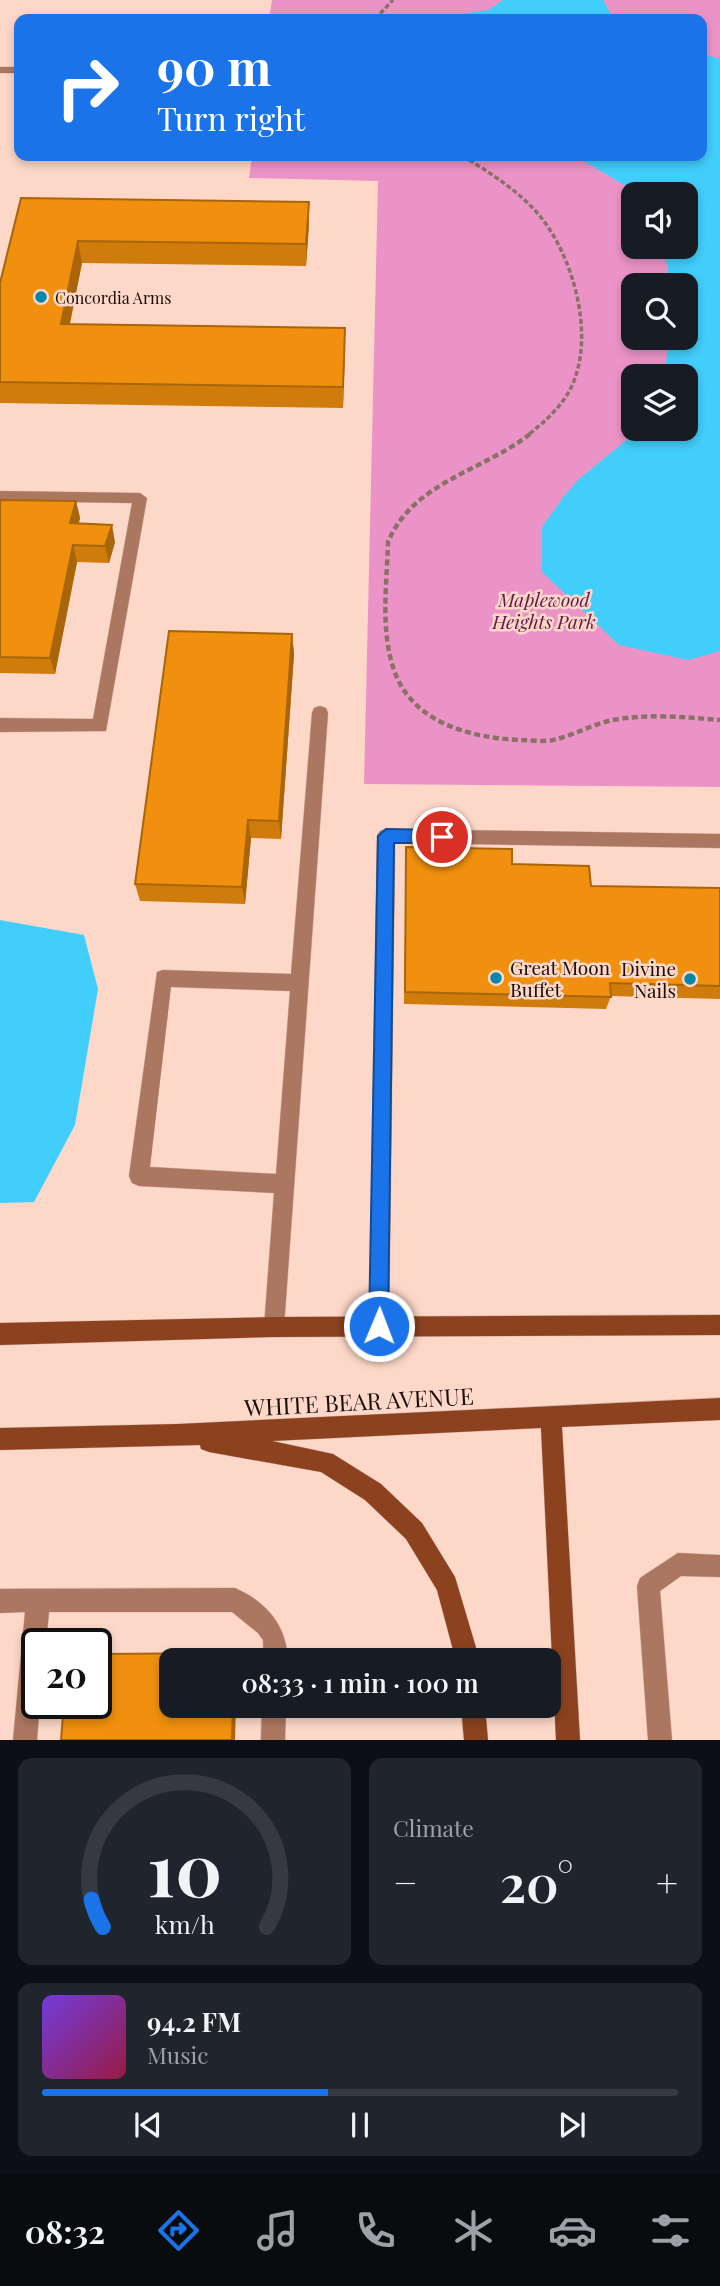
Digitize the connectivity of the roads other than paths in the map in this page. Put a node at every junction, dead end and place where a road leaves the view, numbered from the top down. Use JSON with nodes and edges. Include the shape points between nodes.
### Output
{"nodes":[{"id":1,"x":0,"y":496,"type":"edge"},
{"id":2,"x":320,"y":713,"type":"dead end"},
{"id":3,"x":0,"y":725,"type":"edge"},
{"id":4,"x":720,"y":841,"type":"edge"},
{"id":5,"x":299,"y":983,"type":"junction"},
{"id":6,"x":283,"y":1184,"type":"junction"},
{"id":7,"x":720,"y":1325,"type":"edge"},
{"id":8,"x":379,"y":1326,"type":"junction"},
{"id":9,"x":274,"y":1327,"type":"junction"},
{"id":10,"x":0,"y":1334,"type":"edge"},
{"id":11,"x":720,"y":1409,"type":"edge"},
{"id":12,"x":551,"y":1419,"type":"junction"},
{"id":13,"x":178,"y":1436,"type":"junction"},
{"id":14,"x":0,"y":1439,"type":"edge"},
{"id":15,"x":720,"y":1566,"type":"edge"},
{"id":16,"x":0,"y":1601,"type":"edge"},
{"id":17,"x":38,"y":1601,"type":"junction"},
{"id":18,"x":277,"y":1648,"type":"edge"},
{"id":19,"x":464,"y":1648,"type":"edge"},
{"id":20,"x":274,"y":1718,"type":"edge"},
{"id":21,"x":474,"y":1718,"type":"edge"},
{"id":22,"x":25,"y":1740,"type":"edge"},
{"id":23,"x":273,"y":1740,"type":"edge"},
{"id":24,"x":476,"y":1740,"type":"edge"},
{"id":25,"x":568,"y":1740,"type":"edge"},
{"id":26,"x":660,"y":1740,"type":"edge"}],
"edges":[{"from":1,"to":3,"type":"street","via":[[140,498],[100,726]]},
{"from":2,"to":5,"type":"street"},
{"from":4,"to":8,"type":"street","via":[[386,836]]},
{"from":5,"to":6,"type":"street"},
{"from":5,"to":6,"type":"street","via":[[163,978],[139,1176]]},
{"from":6,"to":9,"type":"street"},
{"from":7,"to":8,"type":"main road"},
{"from":8,"to":9,"type":"main road"},
{"from":9,"to":10,"type":"main road"},
{"from":11,"to":12,"type":"main road","name":"WHITE BEAR AVENUE"},
{"from":12,"to":13,"type":"main road","name":"WHITE BEAR AVENUE"},
{"from":12,"to":25,"type":"main road"},
{"from":13,"to":14,"type":"main road","name":"WHITE BEAR AVENUE"},
{"from":13,"to":19,"type":"main road","via":[[325,1462],[373,1492],[414,1531],[447,1585]]},
{"from":15,"to":26,"type":"street","via":[[678,1564],[648,1587]]},
{"from":16,"to":17,"type":"street"},
{"from":17,"to":18,"type":"street","via":[[235,1600],[260,1616],[277,1641]]},
{"from":17,"to":22,"type":"street"},
{"from":20,"to":23,"type":"street"},
{"from":21,"to":24,"type":"main road"}]}
